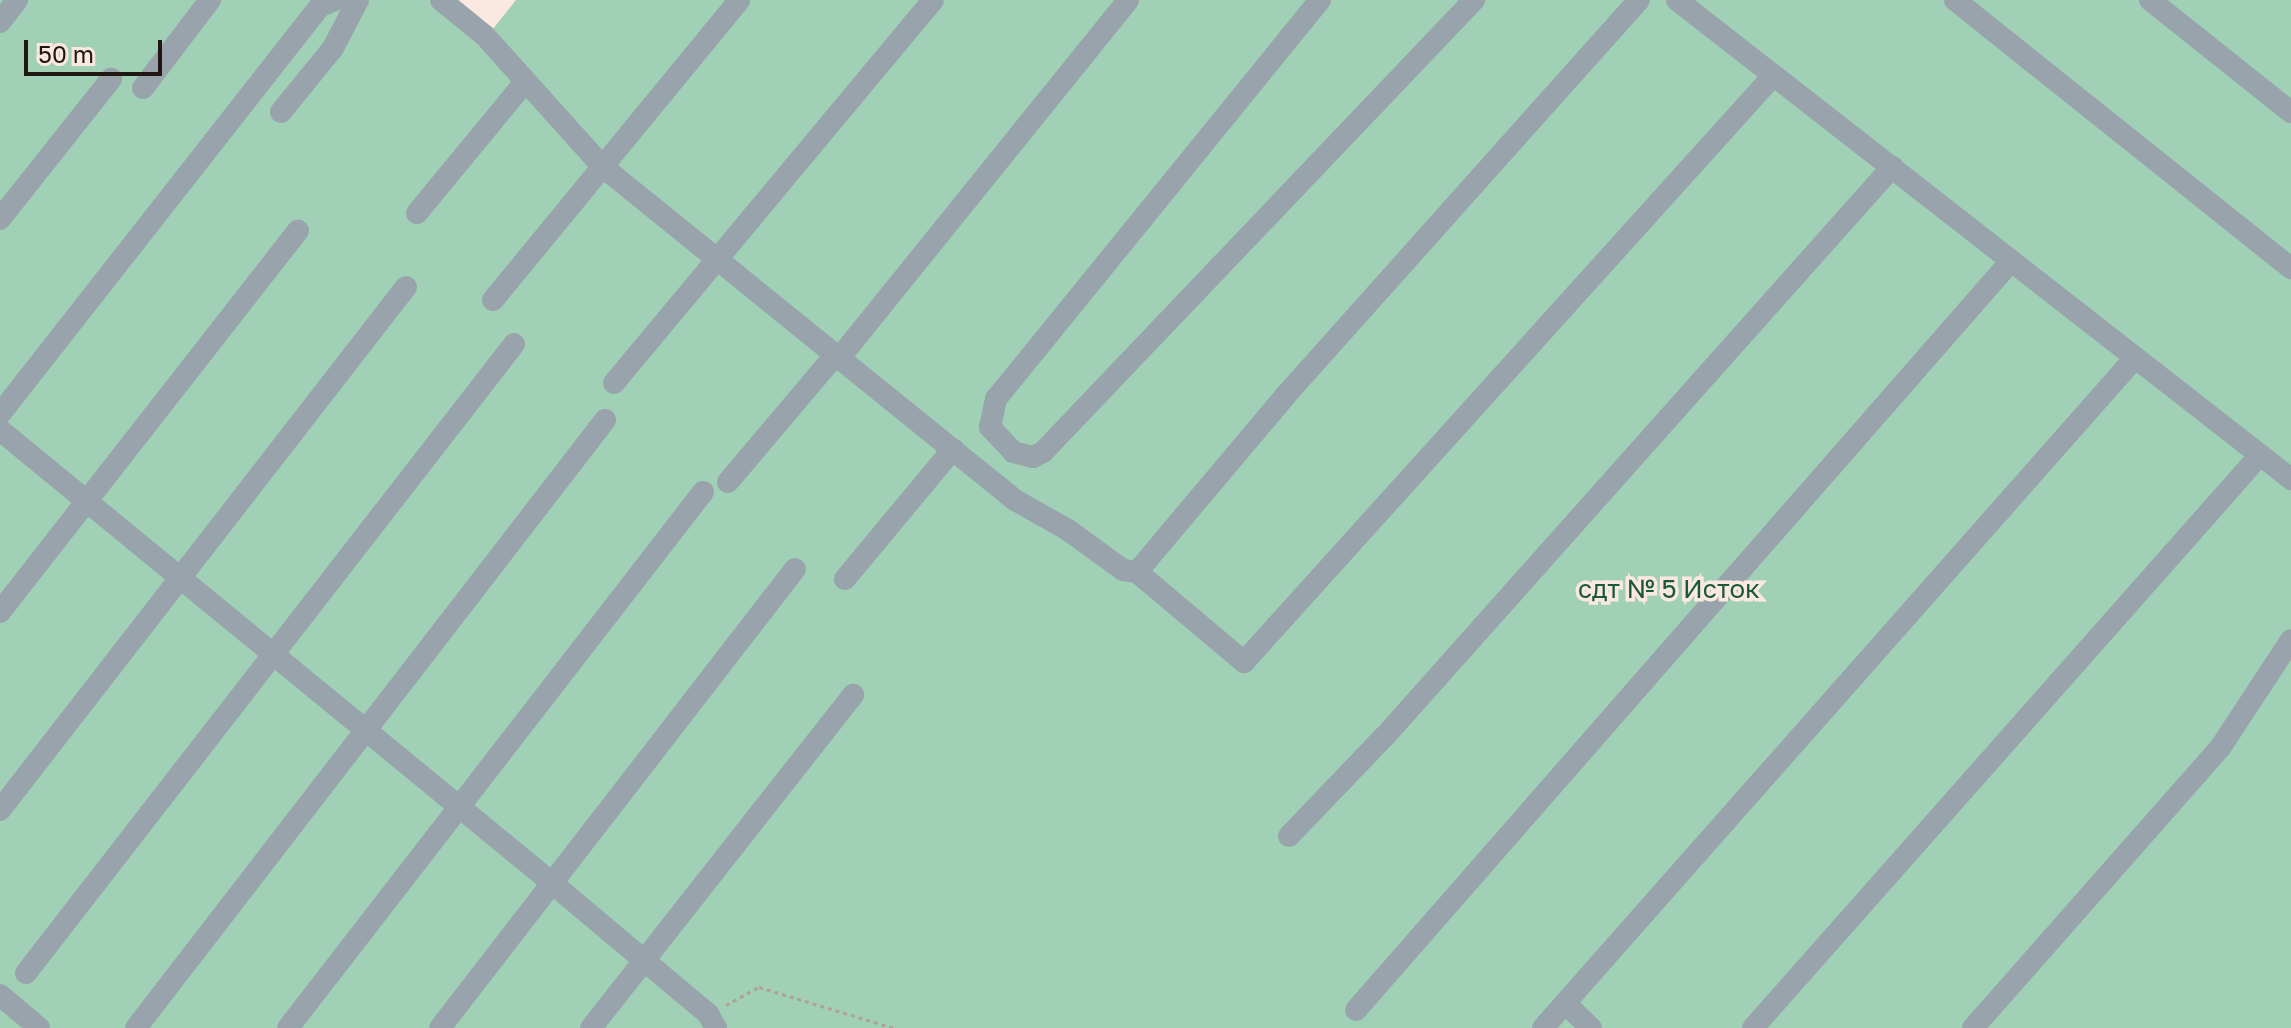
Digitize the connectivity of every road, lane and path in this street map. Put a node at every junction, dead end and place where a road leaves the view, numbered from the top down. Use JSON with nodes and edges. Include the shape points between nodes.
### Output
{"nodes":[{"id":1,"x":17,"y":0,"type":"edge"},
{"id":2,"x":210,"y":0,"type":"edge"},
{"id":3,"x":358,"y":0,"type":"edge"},
{"id":4,"x":441,"y":0,"type":"edge"},
{"id":5,"x":739,"y":0,"type":"edge"},
{"id":6,"x":933,"y":0,"type":"edge"},
{"id":7,"x":1128,"y":0,"type":"edge"},
{"id":8,"x":1320,"y":0,"type":"edge"},
{"id":9,"x":1474,"y":0,"type":"edge"},
{"id":10,"x":1639,"y":0,"type":"edge"},
{"id":11,"x":1677,"y":0,"type":"edge"},
{"id":12,"x":1955,"y":0,"type":"edge"},
{"id":13,"x":2150,"y":0,"type":"edge"},
{"id":14,"x":323,"y":2,"type":"edge"},
{"id":15,"x":0,"y":22,"type":"edge"},
{"id":16,"x":1773,"y":76,"type":"junction"},
{"id":17,"x":111,"y":79,"type":"dead end"},
{"id":18,"x":524,"y":83,"type":"junction"},
{"id":19,"x":143,"y":88,"type":"dead end"},
{"id":20,"x":281,"y":112,"type":"dead end"},
{"id":21,"x":2291,"y":112,"type":"edge"},
{"id":22,"x":603,"y":167,"type":"junction"},
{"id":23,"x":1892,"y":167,"type":"junction"},
{"id":24,"x":417,"y":213,"type":"dead end"},
{"id":25,"x":0,"y":219,"type":"edge"},
{"id":26,"x":298,"y":231,"type":"dead end"},
{"id":27,"x":721,"y":259,"type":"junction"},
{"id":28,"x":2011,"y":261,"type":"junction"},
{"id":29,"x":2291,"y":268,"type":"edge"},
{"id":30,"x":406,"y":287,"type":"dead end"},
{"id":31,"x":493,"y":300,"type":"dead end"},
{"id":32,"x":514,"y":344,"type":"dead end"},
{"id":33,"x":839,"y":354,"type":"junction"},
{"id":34,"x":2134,"y":359,"type":"junction"},
{"id":35,"x":614,"y":383,"type":"dead end"},
{"id":36,"x":0,"y":414,"type":"edge"},
{"id":37,"x":605,"y":420,"type":"dead end"},
{"id":38,"x":0,"y":430,"type":"edge"},
{"id":39,"x":953,"y":449,"type":"junction"},
{"id":40,"x":2260,"y":455,"type":"junction"},
{"id":41,"x":2291,"y":479,"type":"edge"},
{"id":42,"x":728,"y":482,"type":"dead end"},
{"id":43,"x":703,"y":492,"type":"dead end"},
{"id":44,"x":87,"y":500,"type":"junction"},
{"id":45,"x":795,"y":569,"type":"dead end"},
{"id":46,"x":1137,"y":572,"type":"junction"},
{"id":47,"x":179,"y":576,"type":"junction"},
{"id":48,"x":845,"y":579,"type":"dead end"},
{"id":49,"x":0,"y":612,"type":"edge"},
{"id":50,"x":2291,"y":640,"type":"edge"},
{"id":51,"x":273,"y":653,"type":"junction"},
{"id":52,"x":853,"y":695,"type":"dead end"},
{"id":53,"x":366,"y":731,"type":"junction"},
{"id":54,"x":459,"y":807,"type":"junction"},
{"id":55,"x":0,"y":810,"type":"edge"},
{"id":56,"x":1289,"y":836,"type":"dead end"},
{"id":57,"x":552,"y":883,"type":"junction"},
{"id":58,"x":643,"y":960,"type":"junction"},
{"id":59,"x":26,"y":973,"type":"dead end"},
{"id":60,"x":0,"y":995,"type":"edge"},
{"id":61,"x":1566,"y":1004,"type":"junction"},
{"id":62,"x":1356,"y":1010,"type":"dead end"},
{"id":63,"x":712,"y":1021,"type":"edge"},
{"id":64,"x":39,"y":1028,"type":"edge"},
{"id":65,"x":136,"y":1028,"type":"edge"},
{"id":66,"x":288,"y":1028,"type":"edge"},
{"id":67,"x":440,"y":1028,"type":"edge"},
{"id":68,"x":591,"y":1028,"type":"edge"},
{"id":69,"x":894,"y":1028,"type":"edge"},
{"id":70,"x":1543,"y":1028,"type":"edge"},
{"id":71,"x":1591,"y":1028,"type":"edge"},
{"id":72,"x":1753,"y":1028,"type":"edge"},
{"id":73,"x":1973,"y":1028,"type":"edge"}],
"edges":[{"from":1,"to":15,"type":"street"},
{"from":2,"to":19,"type":"street"},
{"from":3,"to":20,"type":"street","via":[[333,48]]},
{"from":4,"to":18,"type":"street","via":[[485,36]]},
{"from":5,"to":22,"type":"street"},
{"from":6,"to":27,"type":"street"},
{"from":7,"to":33,"type":"street"},
{"from":8,"to":9,"type":"street","via":[[996,399],[990,427],[1013,452],[1033,457],[1043,452]]},
{"from":10,"to":46,"type":"street","via":[[1285,396]]},
{"from":11,"to":16,"type":"street"},
{"from":12,"to":29,"type":"street"},
{"from":13,"to":21,"type":"street"},
{"from":14,"to":36,"type":"street"},
{"from":16,"to":23,"type":"street"},
{"from":16,"to":46,"type":"street","via":[[1249,660],[1239,661]]},
{"from":17,"to":25,"type":"street"},
{"from":18,"to":22,"type":"street"},
{"from":18,"to":24,"type":"street"},
{"from":22,"to":27,"type":"street"},
{"from":22,"to":31,"type":"street"},
{"from":23,"to":28,"type":"street"},
{"from":23,"to":56,"type":"street","via":[[1386,735]]},
{"from":26,"to":44,"type":"street"},
{"from":27,"to":33,"type":"street"},
{"from":27,"to":35,"type":"street"},
{"from":28,"to":34,"type":"street"},
{"from":28,"to":62,"type":"street"},
{"from":30,"to":47,"type":"street"},
{"from":32,"to":51,"type":"street"},
{"from":33,"to":39,"type":"street"},
{"from":33,"to":42,"type":"street"},
{"from":34,"to":40,"type":"street"},
{"from":34,"to":61,"type":"street"},
{"from":37,"to":53,"type":"street"},
{"from":38,"to":44,"type":"street"},
{"from":39,"to":46,"type":"street","via":[[1015,500],[1123,570]]},
{"from":39,"to":48,"type":"street"},
{"from":40,"to":41,"type":"street"},
{"from":40,"to":72,"type":"street"},
{"from":43,"to":54,"type":"street"},
{"from":44,"to":47,"type":"street"},
{"from":44,"to":49,"type":"street"},
{"from":45,"to":57,"type":"street"},
{"from":47,"to":51,"type":"street"},
{"from":47,"to":55,"type":"street"},
{"from":50,"to":73,"type":"street","via":[[2238,723],[2187,787]]},
{"from":51,"to":53,"type":"street"},
{"from":51,"to":59,"type":"street"},
{"from":52,"to":58,"type":"street"},
{"from":53,"to":54,"type":"street"},
{"from":53,"to":65,"type":"street"},
{"from":54,"to":57,"type":"street"},
{"from":54,"to":66,"type":"street"},
{"from":57,"to":58,"type":"street"},
{"from":57,"to":67,"type":"street"},
{"from":58,"to":63,"type":"street"},
{"from":58,"to":68,"type":"street"},
{"from":60,"to":64,"type":"street"},
{"from":61,"to":70,"type":"street"},
{"from":61,"to":71,"type":"street"},
{"from":63,"to":69,"type":"path","via":[[759,987]]}]}
